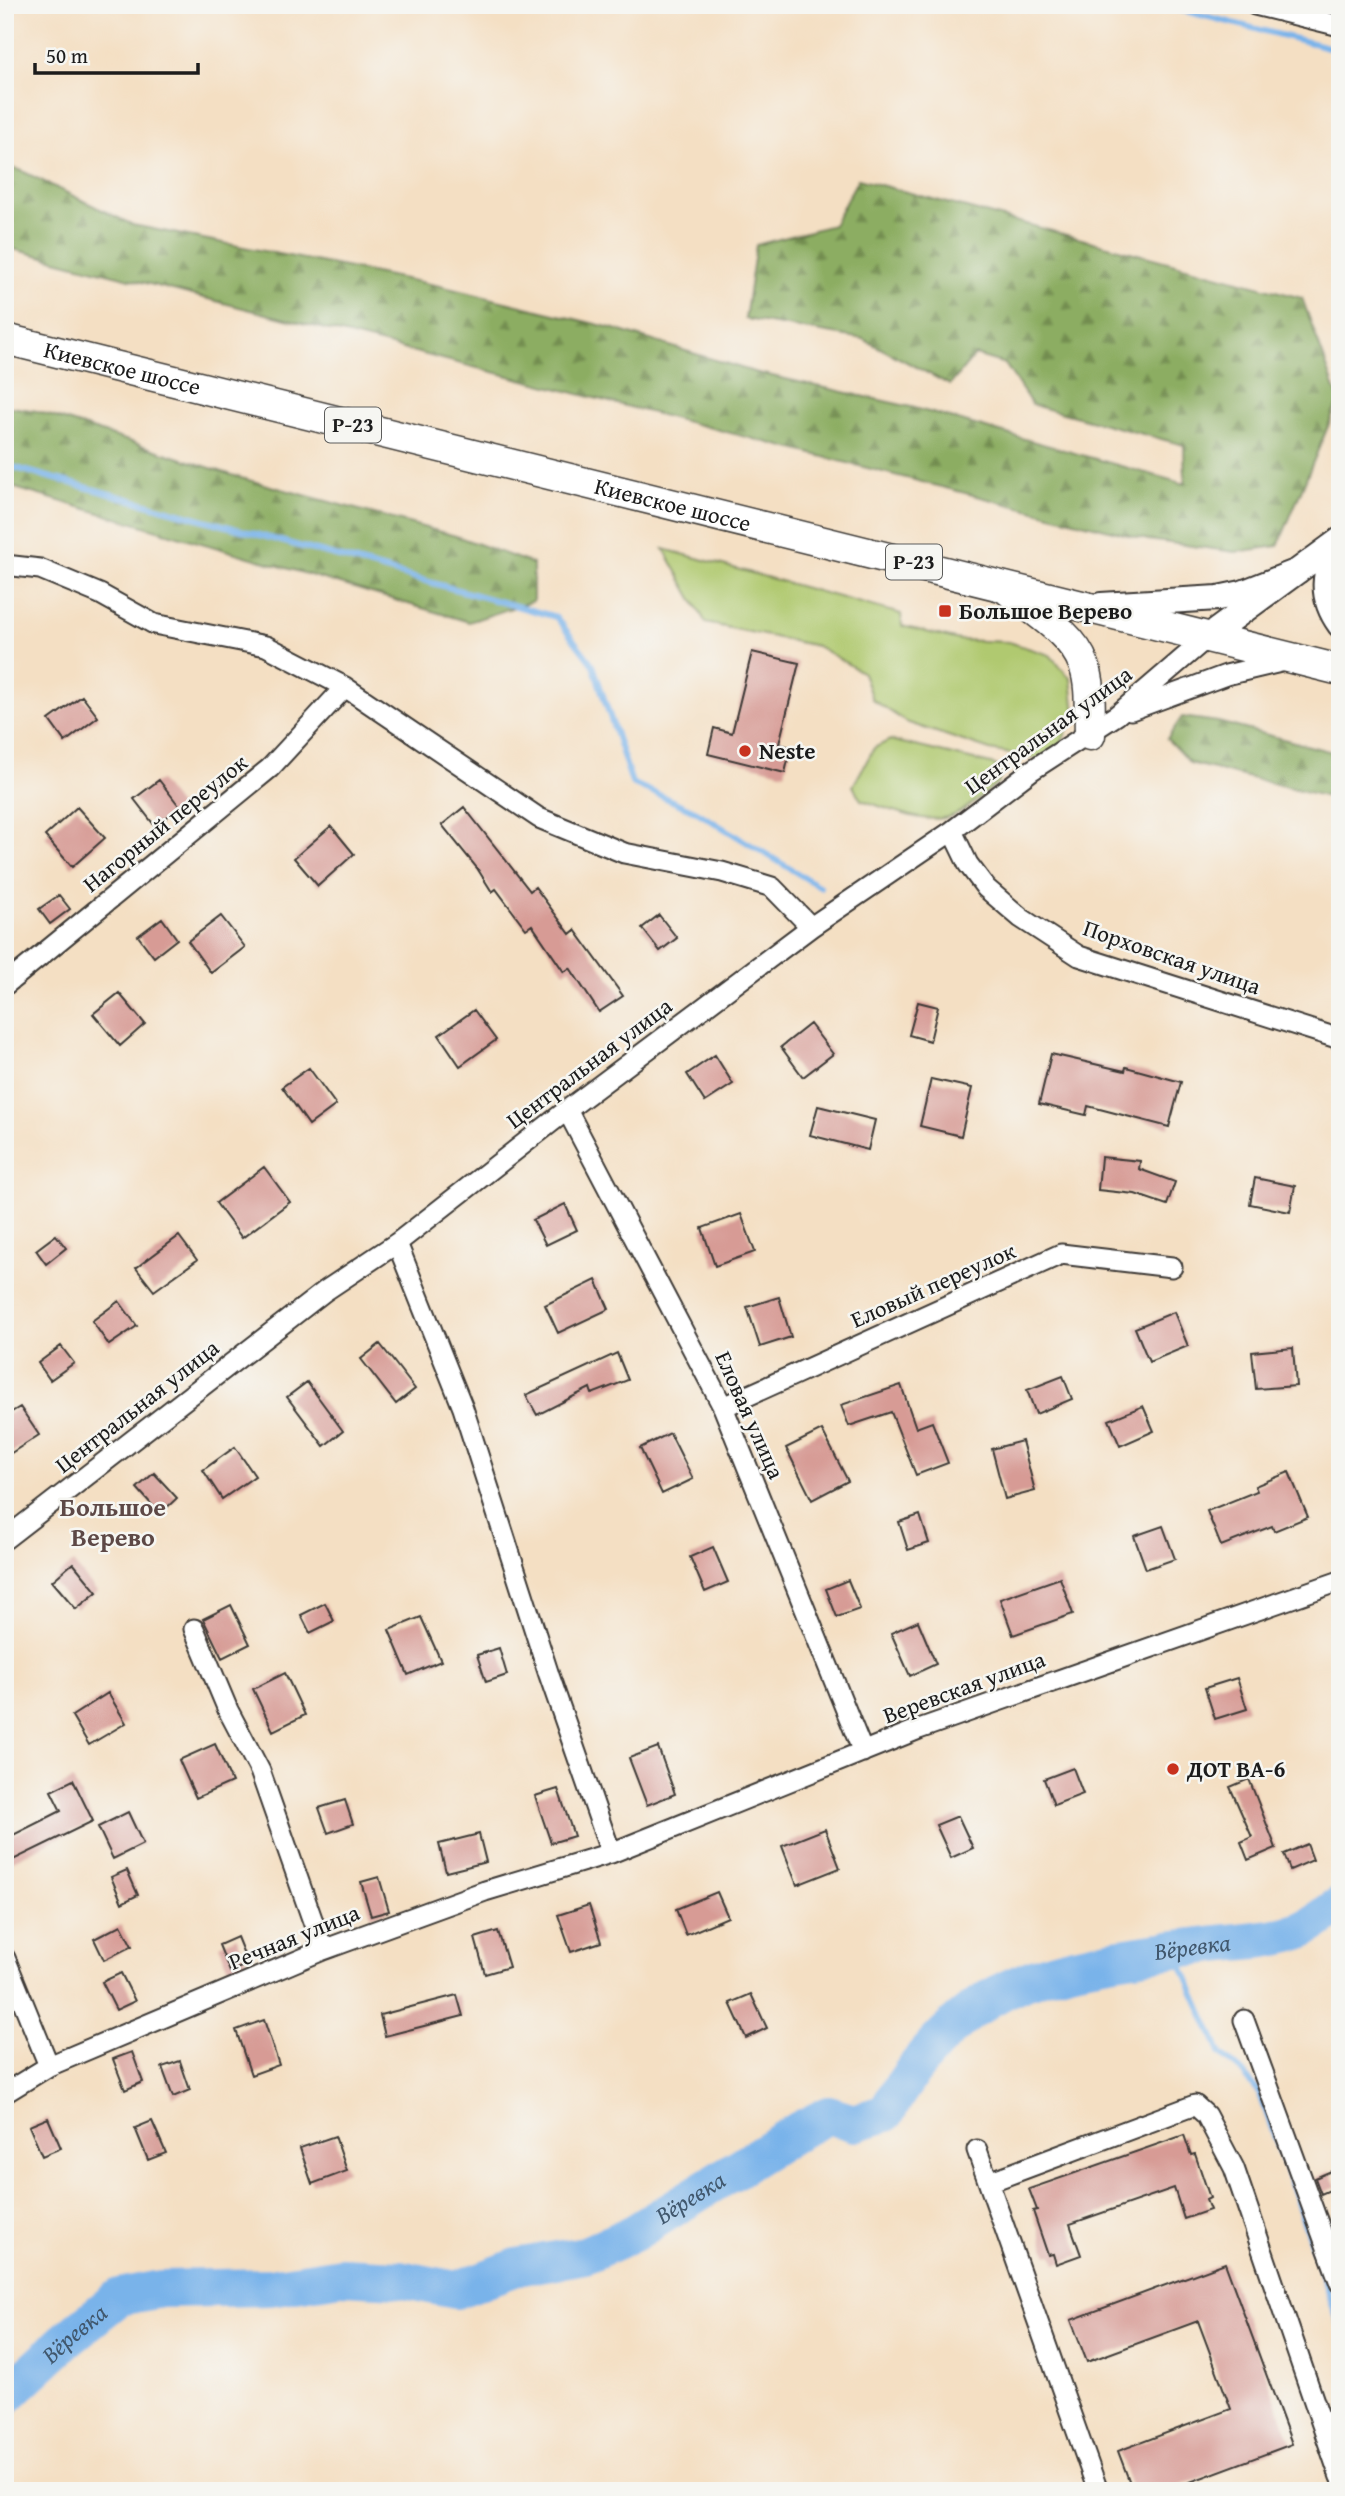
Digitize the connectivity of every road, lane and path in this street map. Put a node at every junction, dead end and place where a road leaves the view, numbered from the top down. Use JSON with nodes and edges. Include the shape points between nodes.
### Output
{"nodes":[{"id":1,"x":1255,"y":5,"type":"edge"},
{"id":2,"x":1340,"y":26,"type":"edge"},
{"id":3,"x":5,"y":340,"type":"edge"},
{"id":4,"x":1340,"y":540,"type":"edge"},
{"id":5,"x":5,"y":565,"type":"edge"},
{"id":6,"x":1298,"y":571,"type":"junction"},
{"id":7,"x":1001,"y":584,"type":"junction"},
{"id":8,"x":1090,"y":606,"type":"junction"},
{"id":9,"x":1340,"y":625,"type":"edge"},
{"id":10,"x":1209,"y":636,"type":"junction"},
{"id":11,"x":1297,"y":659,"type":"junction"},
{"id":12,"x":1340,"y":670,"type":"edge"},
{"id":13,"x":345,"y":687,"type":"junction"},
{"id":14,"x":1117,"y":715,"type":"junction"},
{"id":15,"x":1090,"y":735,"type":"junction"},
{"id":16,"x":953,"y":831,"type":"junction"},
{"id":17,"x":811,"y":927,"type":"junction"},
{"id":18,"x":5,"y":985,"type":"edge"},
{"id":19,"x":1340,"y":1039,"type":"edge"},
{"id":20,"x":567,"y":1110,"type":"junction"},
{"id":21,"x":397,"y":1243,"type":"junction"},
{"id":22,"x":1172,"y":1267,"type":"dead end"},
{"id":23,"x":723,"y":1407,"type":"junction"},
{"id":24,"x":5,"y":1539,"type":"edge"},
{"id":25,"x":1340,"y":1581,"type":"edge"},
{"id":26,"x":194,"y":1629,"type":"dead end"},
{"id":27,"x":863,"y":1752,"type":"junction"},
{"id":28,"x":611,"y":1853,"type":"junction"},
{"id":29,"x":323,"y":1950,"type":"junction"},
{"id":30,"x":5,"y":1958,"type":"edge"},
{"id":31,"x":1244,"y":2020,"type":"dead end"},
{"id":32,"x":49,"y":2066,"type":"junction"},
{"id":33,"x":5,"y":2092,"type":"edge"},
{"id":34,"x":977,"y":2150,"type":"dead end"},
{"id":35,"x":989,"y":2182,"type":"junction"},
{"id":36,"x":1340,"y":2283,"type":"edge"},
{"id":37,"x":1340,"y":2477,"type":"edge"},
{"id":38,"x":1098,"y":2491,"type":"edge"}],
"edges":[{"from":1,"to":2,"type":"street"},
{"from":3,"to":7,"type":"main road","name":"Киевское шоссе","number":"Р-23"},
{"from":4,"to":6,"type":"street"},
{"from":4,"to":9,"type":"street","via":[[1326,566],[1324,585],[1326,602]]},
{"from":5,"to":13,"type":"street","via":[[40,569],[100,594],[154,624],[266,646]]},
{"from":6,"to":8,"type":"street","via":[[1218,598]]},
{"from":6,"to":10,"type":"street"},
{"from":7,"to":8,"type":"main road","name":"Киевское шоссе","number":"Р-23"},
{"from":7,"to":15,"type":"main road","via":[[1073,645],[1084,663]]},
{"from":8,"to":10,"type":"main road","name":"Киевское шоссе","number":"Р-23"},
{"from":10,"to":11,"type":"main road","name":"Киевское шоссе","number":"Р-23"},
{"from":10,"to":14,"type":"street","name":"Центральная улица"},
{"from":11,"to":12,"type":"main road","name":"Киевское шоссе","number":"Р-23"},
{"from":11,"to":14,"type":"street","via":[[1226,675]]},
{"from":13,"to":17,"type":"street","via":[[539,818],[624,853],[772,887]]},
{"from":13,"to":18,"type":"street","name":"Нагорный переулок","via":[[270,768]]},
{"from":14,"to":15,"type":"street","name":"Центральная улица"},
{"from":15,"to":16,"type":"street","name":"Центральная улица","via":[[1032,771]]},
{"from":16,"to":17,"type":"street","name":"Центральная улица"},
{"from":16,"to":19,"type":"street","name":"Порховская улица","via":[[968,864],[986,888],[1021,918],[1079,956]]},
{"from":17,"to":20,"type":"street","name":"Центральная улица"},
{"from":20,"to":21,"type":"street","name":"Центральная улица"},
{"from":20,"to":23,"type":"street","name":"Еловая улица"},
{"from":21,"to":24,"type":"street","name":"Центральная улица","via":[[325,1291]]},
{"from":21,"to":28,"type":"street","via":[[463,1408]]},
{"from":22,"to":23,"type":"street","name":"Еловый переулок","via":[[1061,1254]]},
{"from":23,"to":27,"type":"street","name":"Еловая улица"},
{"from":25,"to":27,"type":"street","name":"Веревская улица","via":[[1050,1681]]},
{"from":26,"to":29,"type":"street","via":[[260,1771]]},
{"from":27,"to":28,"type":"street","name":"Веревская улица"},
{"from":28,"to":29,"type":"street","name":"Речная улица","via":[[485,1891]]},
{"from":29,"to":32,"type":"street","name":"Речная улица"},
{"from":30,"to":32,"type":"street"},
{"from":31,"to":36,"type":"street"},
{"from":32,"to":33,"type":"street","name":"Речная улица"},
{"from":34,"to":35,"type":"street"},
{"from":35,"to":37,"type":"street","via":[[1195,2105],[1206,2115],[1234,2168]]},
{"from":35,"to":38,"type":"street"}]}
